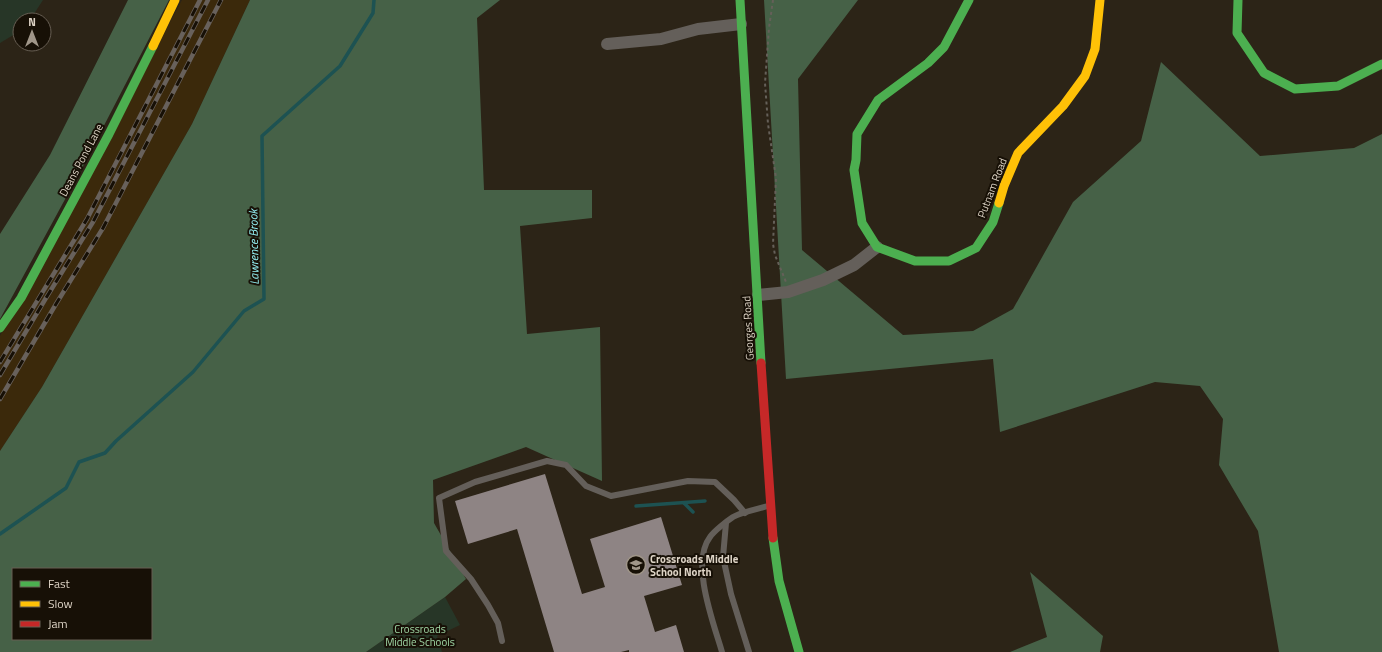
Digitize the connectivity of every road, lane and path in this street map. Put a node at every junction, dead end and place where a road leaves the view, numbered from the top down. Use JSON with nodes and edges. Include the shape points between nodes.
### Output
{"nodes":[{"id":1,"x":175,"y":0,"type":"edge"},
{"id":2,"x":740,"y":0,"type":"edge"},
{"id":3,"x":773,"y":0,"type":"edge"},
{"id":4,"x":969,"y":0,"type":"edge"},
{"id":5,"x":1100,"y":0,"type":"edge"},
{"id":6,"x":1238,"y":0,"type":"edge"},
{"id":7,"x":741,"y":24,"type":"junction"},
{"id":8,"x":607,"y":44,"type":"dead end"},
{"id":9,"x":1382,"y":64,"type":"edge"},
{"id":10,"x":877,"y":247,"type":"junction"},
{"id":11,"x":786,"y":280,"type":"dead end"},
{"id":12,"x":758,"y":295,"type":"junction"},
{"id":13,"x":0,"y":328,"type":"edge"},
{"id":14,"x":770,"y":506,"type":"junction"},
{"id":15,"x":745,"y":513,"type":"junction"},
{"id":16,"x":726,"y":524,"type":"junction"},
{"id":17,"x":502,"y":641,"type":"dead end"},
{"id":18,"x":722,"y":652,"type":"edge"},
{"id":19,"x":749,"y":652,"type":"edge"},
{"id":20,"x":799,"y":652,"type":"edge"}],
"edges":[{"from":1,"to":13,"type":"street","name":"Deans Pond Lane","via":[[105,141],[21,298]]},
{"from":2,"to":7,"type":"street","name":"Georges Road"},
{"from":3,"to":11,"type":"path","via":[[765,83],[776,178],[775,255]]},
{"from":4,"to":10,"type":"street","via":[[944,48],[878,100],[857,134],[854,170],[862,223]]},
{"from":5,"to":10,"type":"street","name":"Putnam Road","via":[[1095,49],[1085,76],[1063,106],[1018,153],[993,222],[976,248],[949,261],[915,261]]},
{"from":6,"to":9,"type":"street","via":[[1237,33],[1264,73],[1295,89],[1338,86]]},
{"from":7,"to":8,"type":"street","via":[[698,29],[661,39]]},
{"from":7,"to":12,"type":"street","name":"Georges Road"},
{"from":10,"to":12,"type":"street","via":[[854,265],[823,280],[788,292]]},
{"from":12,"to":14,"type":"street","name":"Georges Road"},
{"from":14,"to":15,"type":"lane"},
{"from":14,"to":20,"type":"street","name":"Georges Road","via":[[779,581]]},
{"from":15,"to":16,"type":"lane","via":[[734,517]]},
{"from":15,"to":17,"type":"lane","via":[[715,482],[688,481],[611,496],[586,486],[566,465],[548,461],[476,482],[439,498],[446,551],[471,579],[488,605],[498,623]]},
{"from":16,"to":18,"type":"lane","via":[[709,537],[702,554],[707,603]]},
{"from":16,"to":19,"type":"lane","via":[[723,557],[731,594]]}]}
